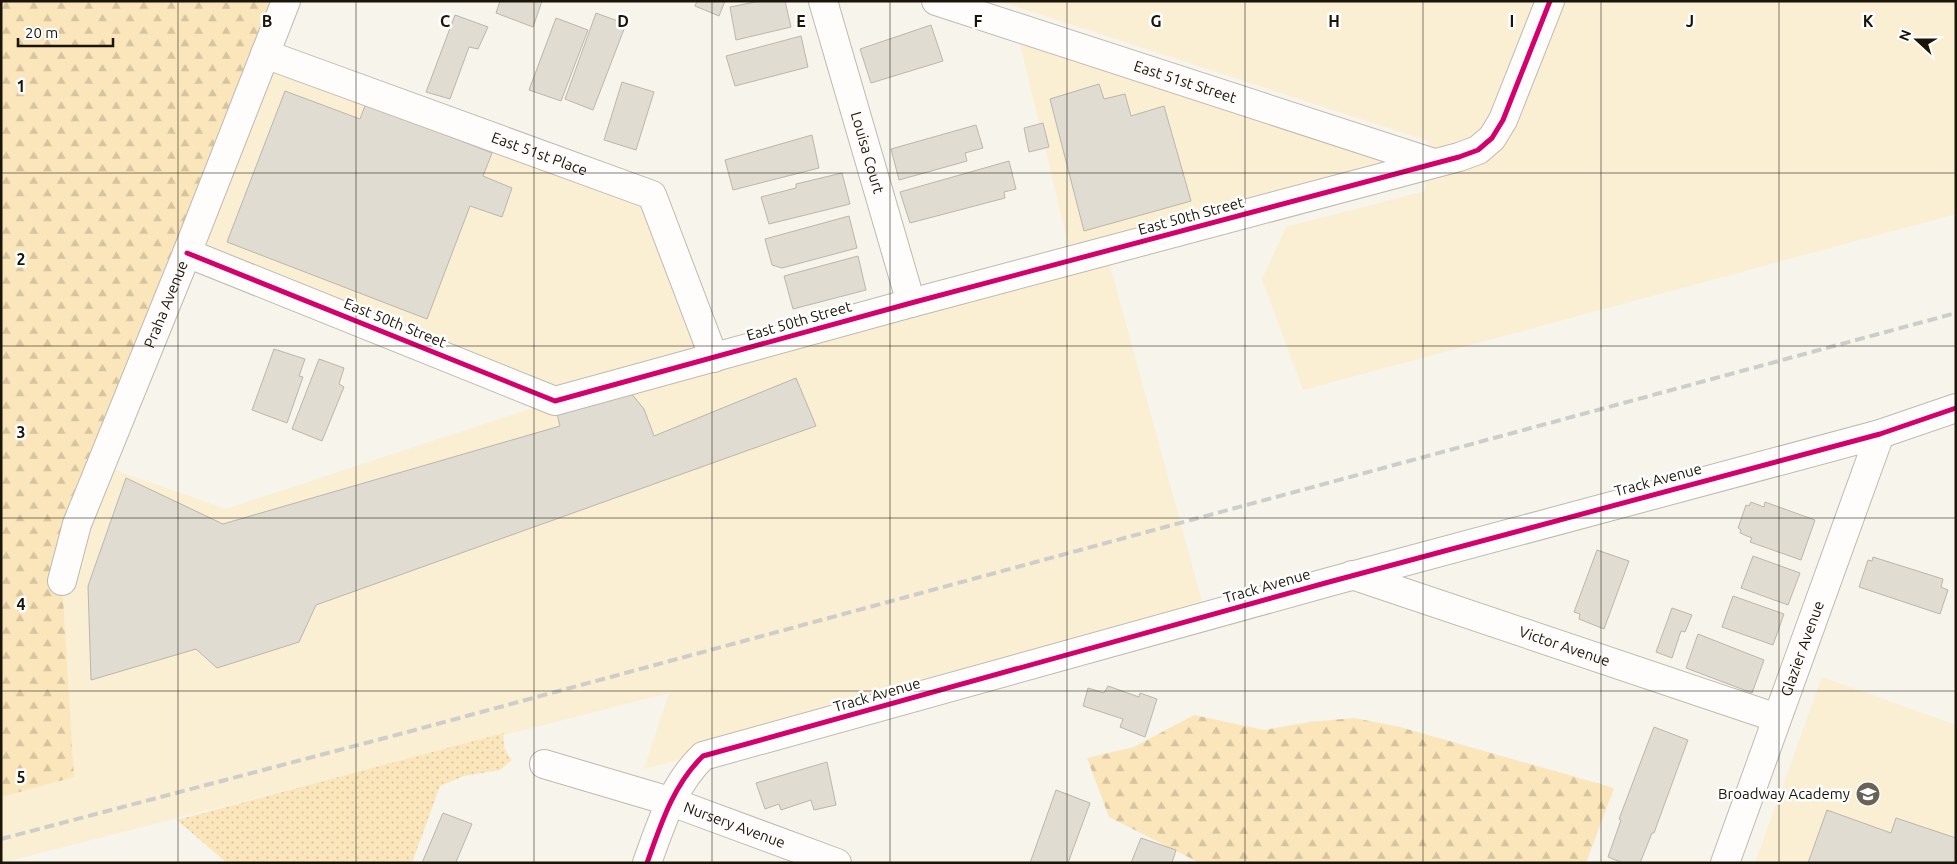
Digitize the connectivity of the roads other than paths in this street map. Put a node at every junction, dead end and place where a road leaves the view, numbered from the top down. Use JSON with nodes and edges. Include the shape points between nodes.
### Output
{"nodes":[{"id":1,"x":286,"y":1,"type":"edge"},
{"id":2,"x":823,"y":1,"type":"edge"},
{"id":3,"x":936,"y":1,"type":"edge"},
{"id":4,"x":1550,"y":1,"type":"edge"},
{"id":5,"x":265,"y":54,"type":"junction"},
{"id":6,"x":1434,"y":163,"type":"junction"},
{"id":7,"x":187,"y":253,"type":"junction"},
{"id":8,"x":911,"y":303,"type":"junction"},
{"id":9,"x":714,"y":358,"type":"junction"},
{"id":10,"x":1956,"y":408,"type":"edge"},
{"id":11,"x":1880,"y":434,"type":"junction"},
{"id":12,"x":1352,"y":575,"type":"junction"},
{"id":13,"x":62,"y":581,"type":"dead end"},
{"id":14,"x":1777,"y":718,"type":"junction"},
{"id":15,"x":544,"y":764,"type":"dead end"},
{"id":16,"x":669,"y":802,"type":"junction"},
{"id":17,"x":647,"y":863,"type":"edge"},
{"id":18,"x":837,"y":863,"type":"edge"},
{"id":19,"x":1725,"y":863,"type":"edge"}],
"edges":[{"from":1,"to":5,"type":"street","name":"Praha Avenue"},
{"from":2,"to":8,"type":"street","name":"Louisa Court"},
{"from":3,"to":6,"type":"street","name":"East 51st Street"},
{"from":4,"to":6,"type":"street","name":"East 50th Street","via":[[1504,120],[1492,138],[1478,150]]},
{"from":5,"to":7,"type":"street","name":"Praha Avenue"},
{"from":5,"to":9,"type":"street","name":"East 51st Place","via":[[652,195]]},
{"from":6,"to":8,"type":"street","name":"East 50th Street"},
{"from":7,"to":9,"type":"street","name":"East 50th Street","via":[[554,401]]},
{"from":7,"to":13,"type":"street","name":"Praha Avenue","via":[[77,524]]},
{"from":8,"to":9,"type":"street","name":"East 50th Street"},
{"from":10,"to":11,"type":"street","name":"Track Avenue"},
{"from":11,"to":12,"type":"street","name":"Track Avenue"},
{"from":11,"to":14,"type":"street","name":"Glazier Avenue"},
{"from":12,"to":14,"type":"street","name":"Victor Avenue"},
{"from":12,"to":16,"type":"street","name":"Track Avenue","via":[[703,756],[691,768]]},
{"from":14,"to":19,"type":"street","name":"Glazier Avenue"},
{"from":15,"to":16,"type":"street","name":"Nursery Avenue"},
{"from":16,"to":17,"type":"street","name":"Track Avenue"},
{"from":16,"to":18,"type":"street","name":"Nursery Avenue"}]}
